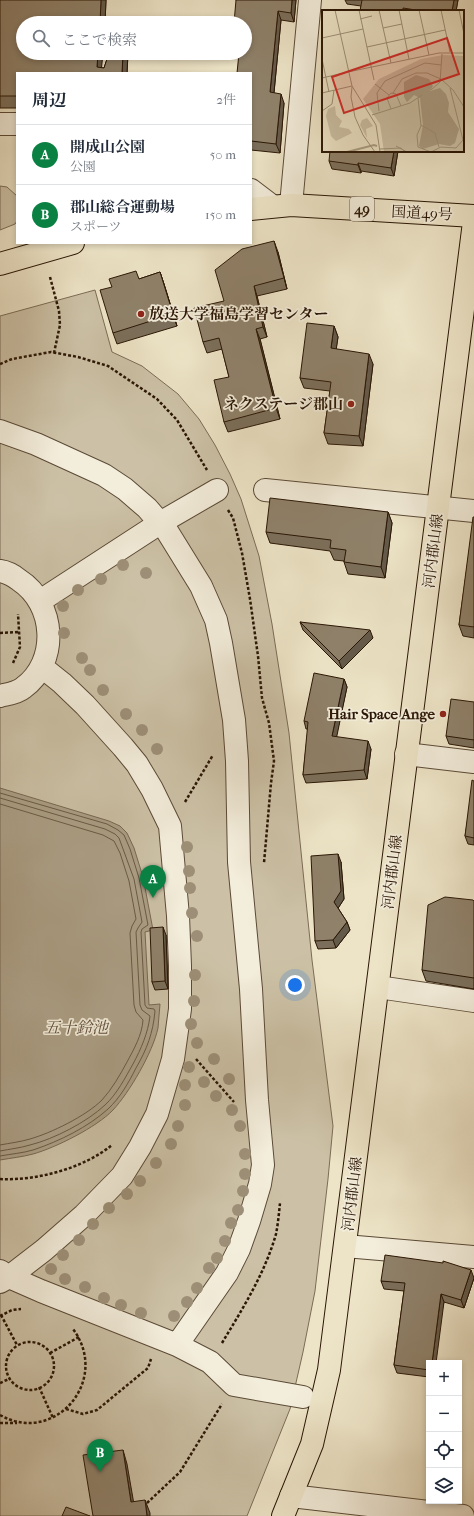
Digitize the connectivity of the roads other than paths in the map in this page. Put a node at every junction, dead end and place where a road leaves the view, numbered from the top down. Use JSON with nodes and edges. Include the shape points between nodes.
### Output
{"nodes":[{"id":1,"x":310,"y":0,"type":"edge"},
{"id":2,"x":0,"y":124,"type":"edge"},
{"id":3,"x":16,"y":124,"type":"edge"},
{"id":4,"x":252,"y":191,"type":"edge"},
{"id":5,"x":271,"y":207,"type":"edge"},
{"id":6,"x":474,"y":216,"type":"edge"},
{"id":7,"x":474,"y":222,"type":"edge"},
{"id":8,"x":70,"y":244,"type":"edge"},
{"id":9,"x":0,"y":264,"type":"edge"},
{"id":10,"x":0,"y":431,"type":"edge"},
{"id":11,"x":217,"y":490,"type":"dead end"},
{"id":12,"x":265,"y":490,"type":"dead end"},
{"id":13,"x":438,"y":506,"type":"junction"},
{"id":14,"x":474,"y":511,"type":"edge"},
{"id":15,"x":160,"y":523,"type":"junction"},
{"id":16,"x":0,"y":571,"type":"edge"},
{"id":17,"x":40,"y":601,"type":"junction"},
{"id":18,"x":42,"y":667,"type":"junction"},
{"id":19,"x":0,"y":696,"type":"edge"},
{"id":20,"x":406,"y":754,"type":"junction"},
{"id":21,"x":474,"y":762,"type":"edge"},
{"id":22,"x":378,"y":987,"type":"junction"},
{"id":23,"x":474,"y":1002,"type":"edge"},
{"id":24,"x":345,"y":1246,"type":"junction"},
{"id":25,"x":474,"y":1257,"type":"edge"},
{"id":26,"x":3,"y":1277,"type":"edge"},
{"id":27,"x":169,"y":1342,"type":"junction"},
{"id":28,"x":303,"y":1397,"type":"dead end"},
{"id":29,"x":291,"y":1496,"type":"junction"},
{"id":30,"x":283,"y":1516,"type":"edge"},
{"id":31,"x":463,"y":1516,"type":"edge"}],
"edges":[{"from":1,"to":5,"type":"street"},
{"from":2,"to":3,"type":"street"},
{"from":4,"to":5,"type":"street"},
{"from":5,"to":6,"type":"main road","name":"国道49号","number":"49"},
{"from":7,"to":13,"type":"main road","name":"河内郡山線"},
{"from":8,"to":9,"type":"main road"},
{"from":10,"to":15,"type":"street","via":[[36,444],[104,475],[125,489]]},
{"from":11,"to":15,"type":"street"},
{"from":12,"to":13,"type":"street"},
{"from":13,"to":14,"type":"street"},
{"from":13,"to":20,"type":"main road","name":"河内郡山線"},
{"from":15,"to":17,"type":"street"},
{"from":15,"to":27,"type":"street","via":[[201,586],[216,620],[227,672],[237,761],[239,862],[263,1165],[249,1221],[227,1272]]},
{"from":16,"to":17,"type":"street","via":[[28,586]]},
{"from":17,"to":18,"type":"street","via":[[48,621],[46,655]]},
{"from":18,"to":19,"type":"street","via":[[22,689]]},
{"from":18,"to":26,"type":"street","via":[[86,705],[137,764],[170,826],[178,916],[180,1009],[173,1059],[157,1114],[122,1176],[84,1215],[44,1250]]},
{"from":20,"to":21,"type":"street"},
{"from":20,"to":22,"type":"main road","name":"河内郡山線"},
{"from":22,"to":23,"type":"street"},
{"from":22,"to":24,"type":"main road","name":"河内郡山線"},
{"from":24,"to":25,"type":"street"},
{"from":24,"to":29,"type":"main road","name":"河内郡山線","via":[[329,1370],[312,1444]]},
{"from":26,"to":27,"type":"street"},
{"from":27,"to":28,"type":"street","via":[[210,1362],[234,1385]]},
{"from":29,"to":30,"type":"main road","name":"河内郡山線"},
{"from":29,"to":31,"type":"street"}]}
